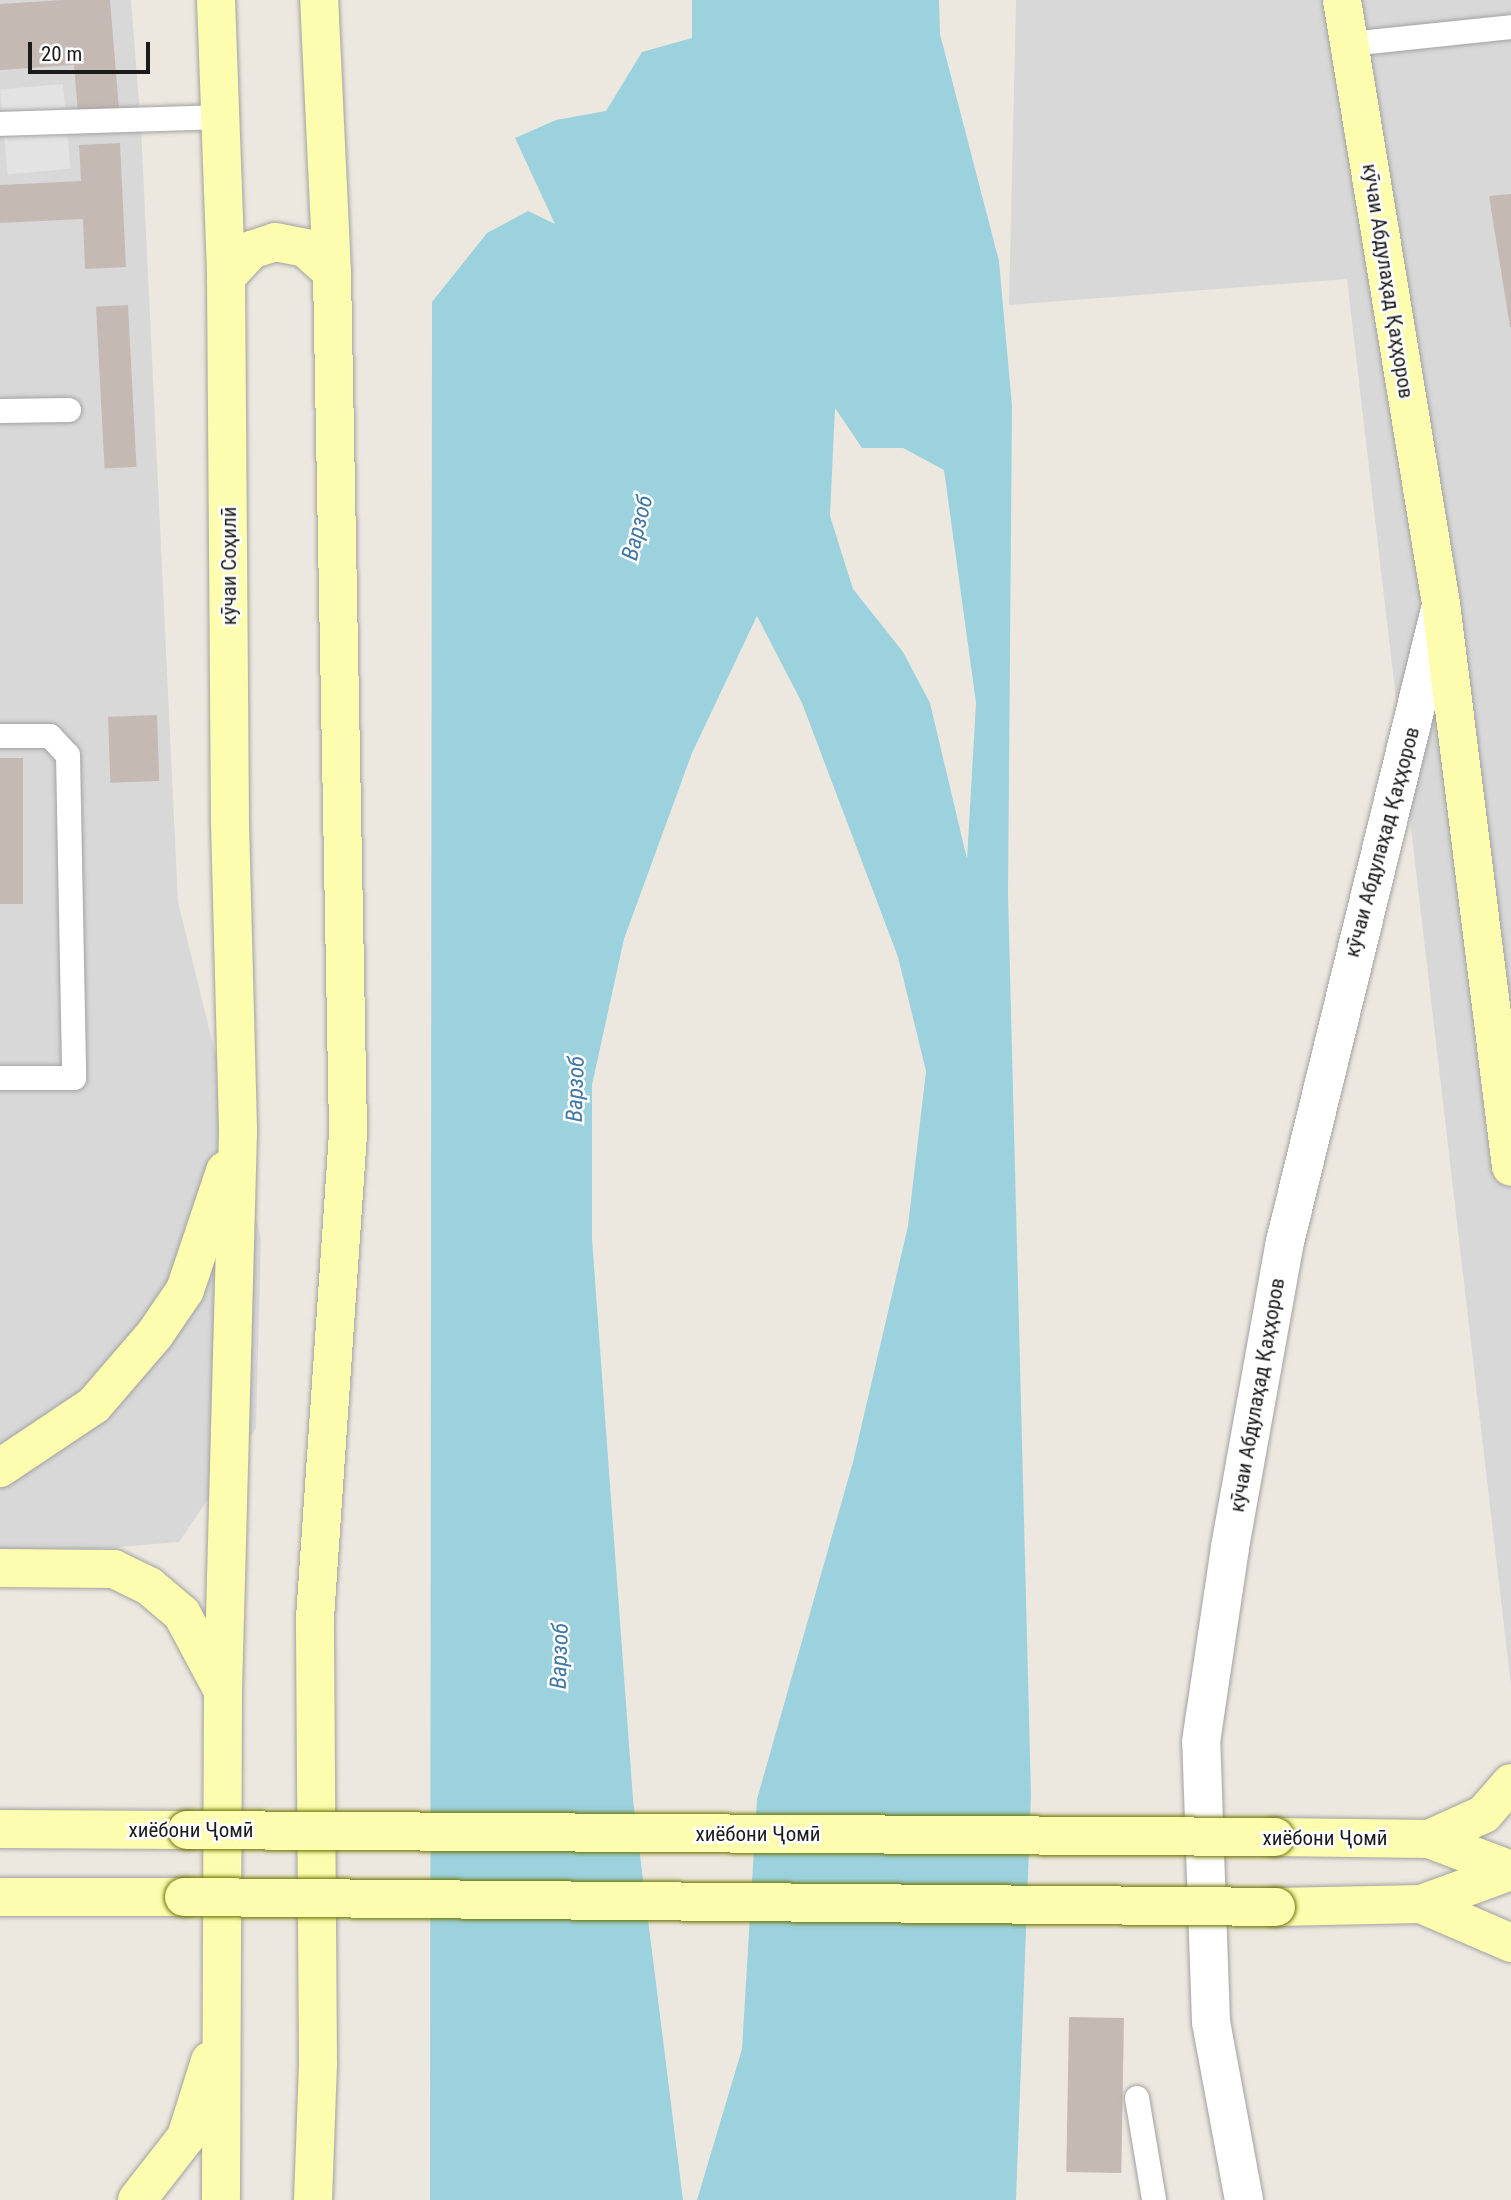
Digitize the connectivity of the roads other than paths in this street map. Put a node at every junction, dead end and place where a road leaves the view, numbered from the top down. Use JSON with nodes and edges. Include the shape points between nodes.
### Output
{"nodes":[{"id":1,"x":216,"y":0,"type":"edge"},
{"id":2,"x":319,"y":0,"type":"edge"},
{"id":3,"x":1342,"y":0,"type":"edge"},
{"id":4,"x":1511,"y":26,"type":"edge"},
{"id":5,"x":1350,"y":44,"type":"junction"},
{"id":6,"x":220,"y":117,"type":"junction"},
{"id":7,"x":0,"y":124,"type":"edge"},
{"id":8,"x":332,"y":272,"type":"junction"},
{"id":9,"x":226,"y":278,"type":"junction"},
{"id":10,"x":69,"y":410,"type":"dead end"},
{"id":11,"x":0,"y":411,"type":"edge"},
{"id":12,"x":1441,"y":604,"type":"junction"},
{"id":13,"x":0,"y":736,"type":"edge"},
{"id":14,"x":0,"y":1078,"type":"edge"},
{"id":15,"x":238,"y":1132,"type":"junction"},
{"id":16,"x":1511,"y":1167,"type":"edge"},
{"id":17,"x":0,"y":1468,"type":"edge"},
{"id":18,"x":0,"y":1568,"type":"edge"},
{"id":19,"x":223,"y":1691,"type":"junction"},
{"id":20,"x":1511,"y":1783,"type":"edge"},
{"id":21,"x":0,"y":1829,"type":"edge"},
{"id":22,"x":1429,"y":1839,"type":"junction"},
{"id":23,"x":1511,"y":1871,"type":"edge"},
{"id":24,"x":0,"y":1897,"type":"edge"},
{"id":25,"x":1421,"y":1904,"type":"junction"},
{"id":26,"x":1511,"y":1943,"type":"edge"},
{"id":27,"x":222,"y":2026,"type":"junction"},
{"id":28,"x":1137,"y":2098,"type":"dead end"},
{"id":29,"x":137,"y":2200,"type":"edge"},
{"id":30,"x":221,"y":2200,"type":"edge"},
{"id":31,"x":313,"y":2200,"type":"edge"},
{"id":32,"x":1154,"y":2200,"type":"edge"},
{"id":33,"x":1244,"y":2200,"type":"edge"}],
"edges":[{"from":1,"to":6,"type":"main road","name":"кӯчаи Соҳилӣ"},
{"from":2,"to":8,"type":"main road"},
{"from":3,"to":5,"type":"main road","name":"кӯчаи Абдулаҳад Қаҳҳоров"},
{"from":4,"to":5,"type":"lane"},
{"from":5,"to":12,"type":"main road","name":"кӯчаи Абдулаҳад Қаҳҳоров"},
{"from":6,"to":7,"type":"lane"},
{"from":6,"to":9,"type":"main road","name":"кӯчаи Соҳилӣ"},
{"from":8,"to":9,"type":"main road","via":[[305,248],[275,242],[251,250]]},
{"from":8,"to":31,"type":"main road","via":[[348,1130],[315,1618],[318,2063]]},
{"from":9,"to":15,"type":"main road","name":"кӯчаи Соҳилӣ","via":[[230,823]]},
{"from":10,"to":11,"type":"lane"},
{"from":12,"to":16,"type":"main road","name":"кӯчаи Абдулаҳад Қаҳҳоров"},
{"from":12,"to":33,"type":"street","name":"кӯчаи Абдулаҳад Қаҳҳоров","via":[[1284,1245],[1230,1547],[1201,1742],[1210,2022]]},
{"from":13,"to":14,"type":"lane","via":[[50,736],[68,755],[74,1078]]},
{"from":15,"to":17,"type":"main road","via":[[185,1290],[155,1334],[94,1405]]},
{"from":15,"to":19,"type":"main road","name":"кӯчаи Соҳилӣ"},
{"from":18,"to":19,"type":"main road","via":[[114,1569],[149,1586],[182,1614]]},
{"from":19,"to":27,"type":"main road","name":"кӯчаи Соҳилӣ"},
{"from":20,"to":22,"type":"main road","via":[[1484,1814]]},
{"from":21,"to":22,"type":"main road","name":"хиёбони Ҷомӣ","bridge":true},
{"from":22,"to":23,"type":"main road","name":"хиёбони Ҷомӣ"},
{"from":23,"to":25,"type":"main road","name":"хиёбони Ҷомӣ"},
{"from":24,"to":25,"type":"main road","name":"хиёбони Ҷомӣ","bridge":true,"via":[[1276,1907]]},
{"from":25,"to":26,"type":"main road"},
{"from":27,"to":29,"type":"main road","via":[[186,2137]]},
{"from":27,"to":30,"type":"main road","name":"кӯчаи Соҳилӣ"},
{"from":28,"to":32,"type":"lane"}]}
